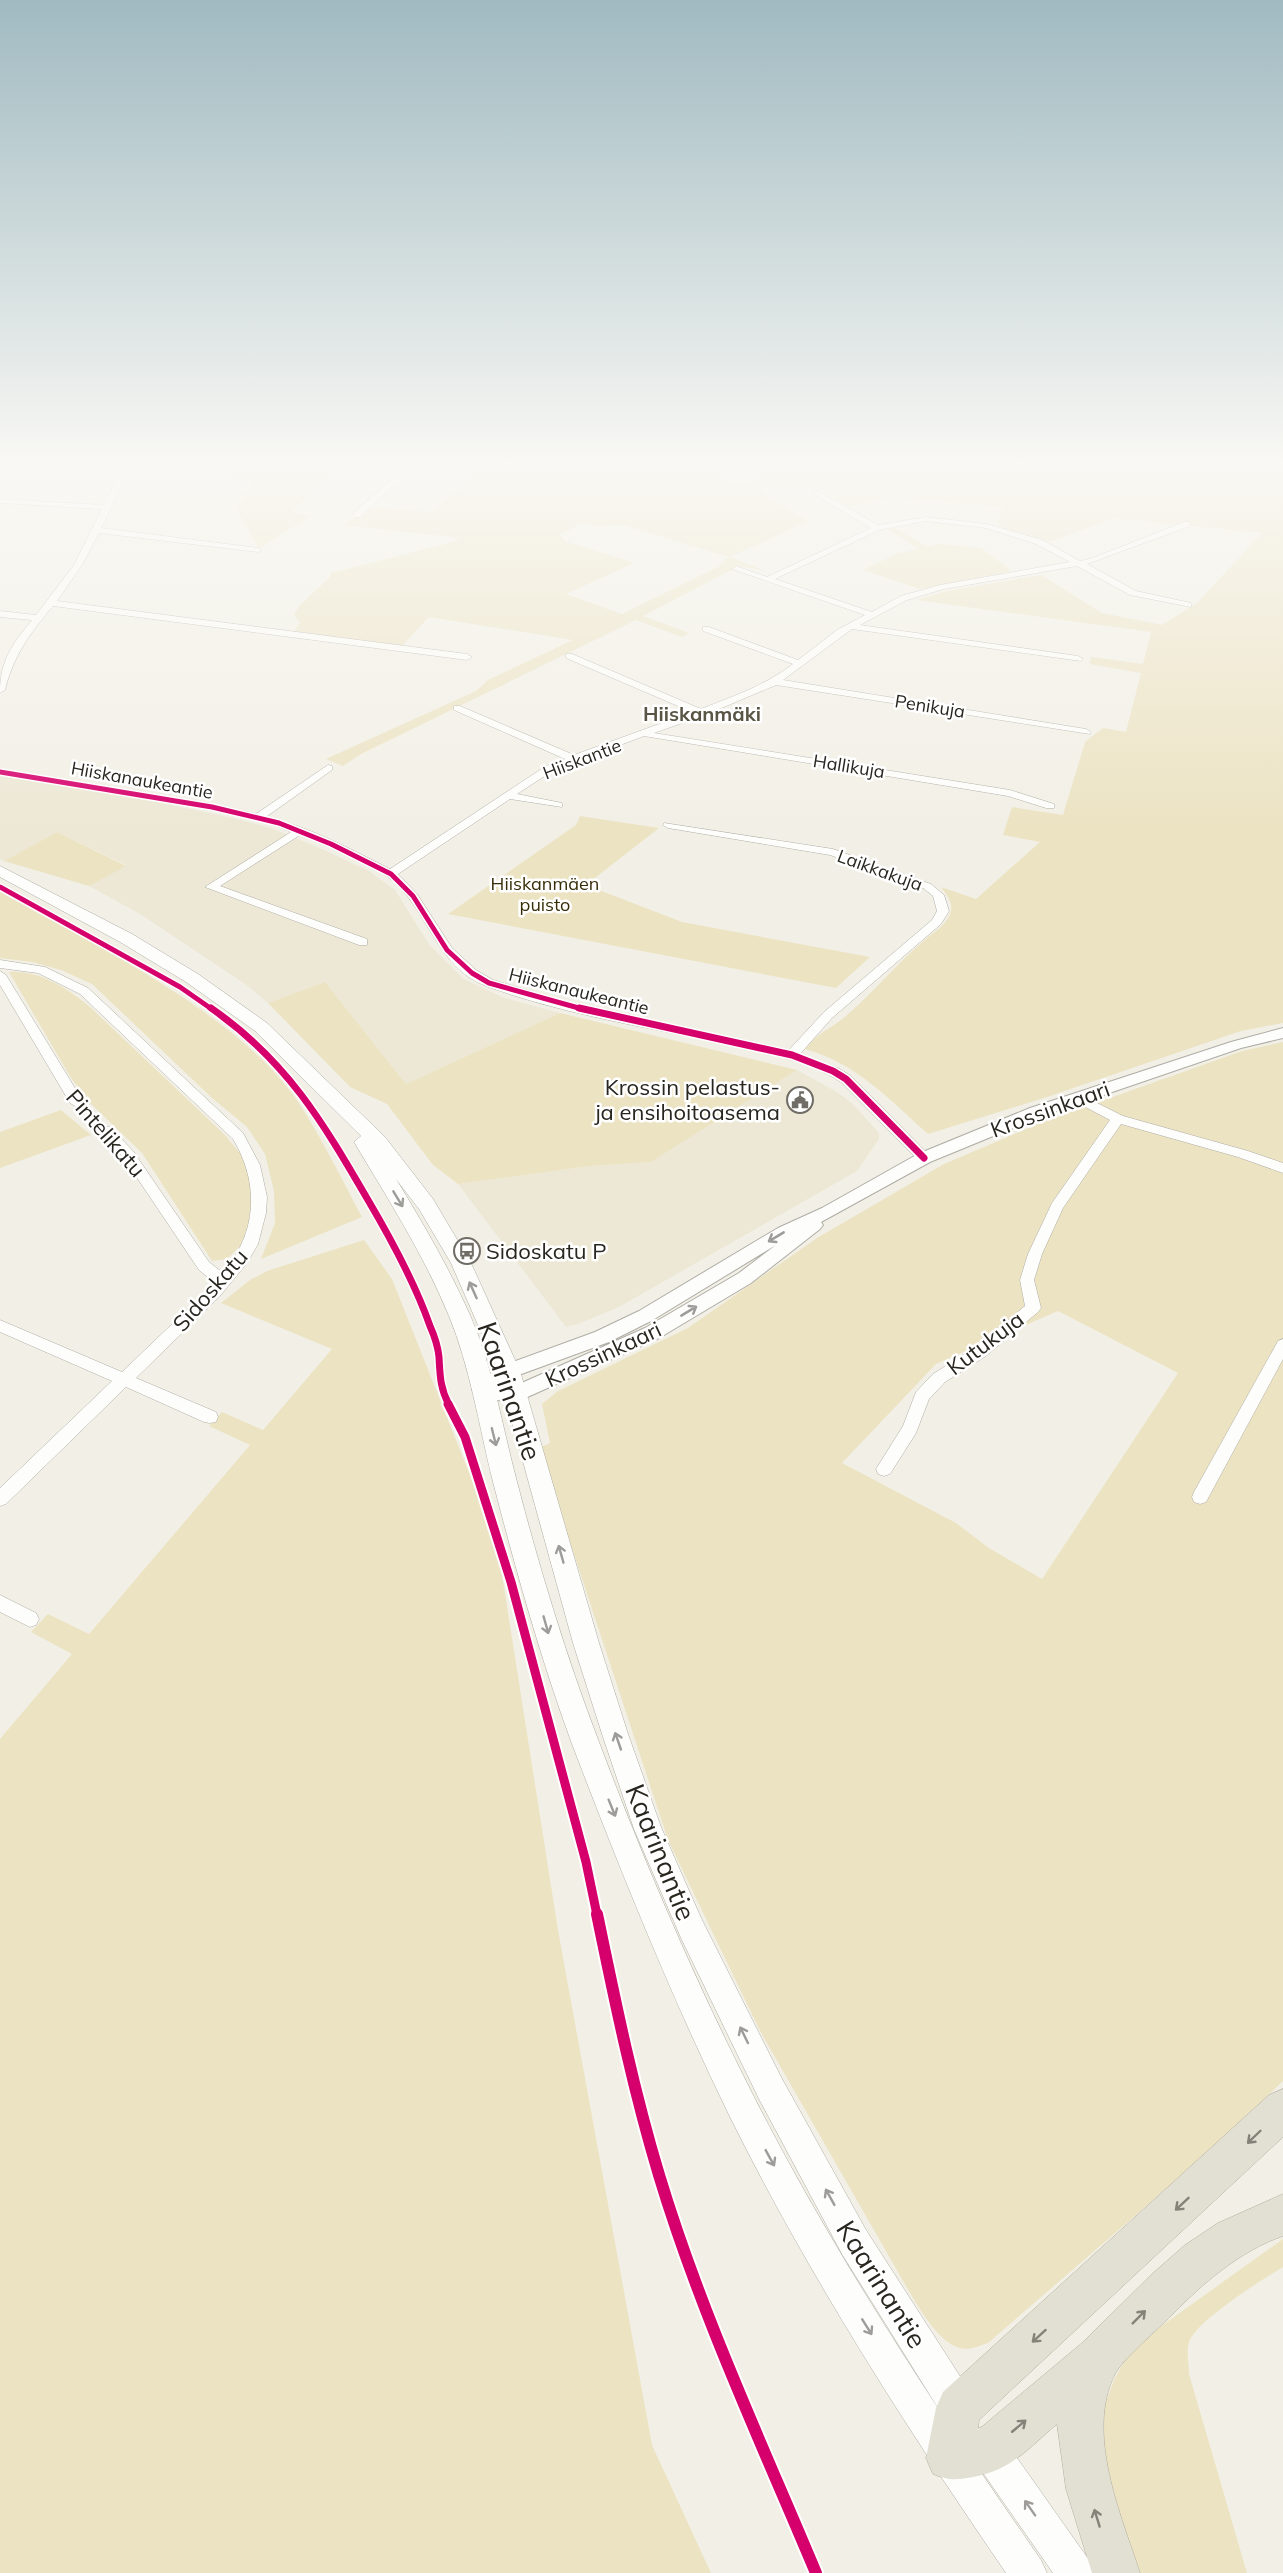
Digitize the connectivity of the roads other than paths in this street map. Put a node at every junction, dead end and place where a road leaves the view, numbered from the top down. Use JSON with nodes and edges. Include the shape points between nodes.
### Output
{"nodes":[{"id":1,"x":64,"y":586,"type":"edge"},
{"id":2,"x":785,"y":586,"type":"edge"},
{"id":3,"x":950,"y":586,"type":"edge"},
{"id":4,"x":1121,"y":586,"type":"edge"},
{"id":5,"x":50,"y":603,"type":"junction"},
{"id":6,"x":1188,"y":605,"type":"dead end"},
{"id":7,"x":0,"y":614,"type":"edge"},
{"id":8,"x":870,"y":614,"type":"junction"},
{"id":9,"x":37,"y":618,"type":"junction"},
{"id":10,"x":850,"y":626,"type":"junction"},
{"id":11,"x":706,"y":630,"type":"dead end"},
{"id":12,"x":569,"y":656,"type":"dead end"},
{"id":13,"x":467,"y":657,"type":"dead end"},
{"id":14,"x":1078,"y":659,"type":"dead end"},
{"id":15,"x":799,"y":663,"type":"junction"},
{"id":16,"x":775,"y":682,"type":"junction"},
{"id":17,"x":0,"y":690,"type":"edge"},
{"id":18,"x":457,"y":708,"type":"dead end"},
{"id":19,"x":702,"y":713,"type":"junction"},
{"id":20,"x":1086,"y":732,"type":"dead end"},
{"id":21,"x":646,"y":734,"type":"junction"},
{"id":22,"x":574,"y":759,"type":"junction"},
{"id":23,"x":328,"y":768,"type":"dead end"},
{"id":24,"x":0,"y":772,"type":"edge"},
{"id":25,"x":509,"y":796,"type":"junction"},
{"id":26,"x":558,"y":805,"type":"dead end"},
{"id":27,"x":1050,"y":806,"type":"dead end"},
{"id":28,"x":259,"y":817,"type":"junction"},
{"id":29,"x":668,"y":825,"type":"dead end"},
{"id":30,"x":300,"y":831,"type":"junction"},
{"id":31,"x":0,"y":871,"type":"edge"},
{"id":32,"x":391,"y":874,"type":"junction"},
{"id":33,"x":363,"y":942,"type":"dead end"},
{"id":34,"x":0,"y":964,"type":"edge"},
{"id":35,"x":0,"y":975,"type":"edge"},
{"id":36,"x":1283,"y":1033,"type":"edge"},
{"id":37,"x":792,"y":1055,"type":"junction"},
{"id":38,"x":1079,"y":1098,"type":"junction"},
{"id":39,"x":77,"y":1103,"type":"dead end"},
{"id":40,"x":1118,"y":1119,"type":"junction"},
{"id":41,"x":105,"y":1130,"type":"dead end"},
{"id":42,"x":924,"y":1158,"type":"junction"},
{"id":43,"x":1283,"y":1168,"type":"edge"},
{"id":44,"x":224,"y":1282,"type":"junction"},
{"id":45,"x":0,"y":1326,"type":"edge"},
{"id":46,"x":1283,"y":1345,"type":"edge"},
{"id":47,"x":125,"y":1380,"type":"junction"},
{"id":48,"x":503,"y":1385,"type":"junction"},
{"id":49,"x":210,"y":1417,"type":"dead end"},
{"id":50,"x":884,"y":1469,"type":"dead end"},
{"id":51,"x":1200,"y":1497,"type":"dead end"},
{"id":52,"x":0,"y":1499,"type":"edge"},
{"id":53,"x":0,"y":1603,"type":"edge"},
{"id":54,"x":30,"y":1619,"type":"dead end"},
{"id":55,"x":1283,"y":2109,"type":"edge"},
{"id":56,"x":1283,"y":2216,"type":"edge"},
{"id":57,"x":1098,"y":2359,"type":"junction"},
{"id":58,"x":959,"y":2408,"type":"junction"},
{"id":59,"x":970,"y":2454,"type":"junction"},
{"id":60,"x":1028,"y":2573,"type":"edge"},
{"id":61,"x":1076,"y":2573,"type":"edge"},
{"id":62,"x":1116,"y":2573,"type":"edge"}],
"edges":[{"from":1,"to":5,"type":"street"},
{"from":2,"to":8,"type":"street"},
{"from":3,"to":8,"type":"street","name":"Hiiskantie","via":[[904,598]]},
{"from":4,"to":6,"type":"street","via":[[1133,593]]},
{"from":5,"to":9,"type":"street"},
{"from":5,"to":13,"type":"street"},
{"from":7,"to":9,"type":"street"},
{"from":8,"to":10,"type":"street","name":"Hiiskantie"},
{"from":9,"to":17,"type":"street","via":[[7,664]]},
{"from":10,"to":14,"type":"street"},
{"from":10,"to":15,"type":"street","name":"Hiiskantie"},
{"from":11,"to":15,"type":"street"},
{"from":12,"to":19,"type":"street"},
{"from":15,"to":16,"type":"street","name":"Hiiskantie"},
{"from":16,"to":19,"type":"street","name":"Hiiskantie"},
{"from":16,"to":20,"type":"street","name":"Penikuja"},
{"from":18,"to":22,"type":"street"},
{"from":19,"to":21,"type":"street","name":"Hiiskantie"},
{"from":21,"to":22,"type":"street","name":"Hiiskantie"},
{"from":21,"to":27,"type":"street","name":"Hallikuja","via":[[1018,795]]},
{"from":22,"to":25,"type":"street","name":"Hiiskantie","via":[[541,773]]},
{"from":23,"to":28,"type":"street"},
{"from":24,"to":28,"type":"street","name":"Hiiskanaukeantie"},
{"from":25,"to":26,"type":"street"},
{"from":25,"to":32,"type":"street","name":"Hiiskantie"},
{"from":28,"to":30,"type":"street","name":"Hiiskanaukeantie"},
{"from":29,"to":37,"type":"street","name":"Laikkakuja","via":[[821,849],[920,883],[941,900],[943,911],[937,922],[828,1015]]},
{"from":30,"to":32,"type":"street","name":"Hiiskanaukeantie"},
{"from":30,"to":33,"type":"street","via":[[211,887]]},
{"from":31,"to":48,"type":"main road","name":"Kaarinantie","via":[[192,978],[261,1027],[333,1097],[417,1230],[460,1316]]},
{"from":32,"to":37,"type":"street","name":"Hiiskanaukeantie","via":[[413,896],[447,950],[489,983],[568,1006]]},
{"from":34,"to":44,"type":"street","name":"Sidoskatu","via":[[41,970],[84,991],[238,1136],[256,1169],[260,1206],[251,1242]]},
{"from":35,"to":39,"type":"street","name":"Pintelikatu"},
{"from":36,"to":38,"type":"street","name":"Krossinkaari"},
{"from":37,"to":42,"type":"street","name":"Hiiskanaukeantie","via":[[846,1079]]},
{"from":38,"to":40,"type":"street"},
{"from":38,"to":42,"type":"street","name":"Krossinkaari"},
{"from":40,"to":43,"type":"street"},
{"from":40,"to":50,"type":"street","name":"Kutukuja","via":[[1057,1207],[1035,1254],[1028,1280],[1033,1308],[981,1352],[939,1378],[922,1396],[910,1428]]},
{"from":41,"to":44,"type":"street","name":"Pintelikatu","via":[[128,1154],[204,1266]]},
{"from":42,"to":48,"type":"street","name":"Krossinkaari","via":[[828,1212],[745,1278],[652,1334]]},
{"from":44,"to":47,"type":"street","name":"Sidoskatu"},
{"from":45,"to":47,"type":"street"},
{"from":46,"to":51,"type":"street"},
{"from":47,"to":49,"type":"street"},
{"from":47,"to":52,"type":"street","name":"Sidoskatu"},
{"from":58,"to":48,"type":"main road","name":"Kaarinantie","one_way":true,"via":[[854,2242],[770,2088],[691,1928],[648,1829]]},
{"from":48,"to":59,"type":"main road","name":"Kaarinantie","one_way":true,"via":[[514,1516],[585,1742],[665,1942],[742,2107],[829,2266]]},
{"from":53,"to":54,"type":"street"},
{"from":55,"to":58,"type":"highway","one_way":true},
{"from":57,"to":56,"type":"highway","one_way":true,"via":[[1200,2260],[1233,2238]]},
{"from":59,"to":57,"type":"highway","one_way":true},
{"from":62,"to":57,"type":"highway","one_way":true,"via":[[1089,2489],[1080,2424],[1081,2406]]},
{"from":58,"to":59,"type":"highway"},
{"from":59,"to":60,"type":"main road","name":"Kaarinantie"},
{"from":61,"to":59,"type":"main road","name":"Kaarinantie","one_way":true}]}
